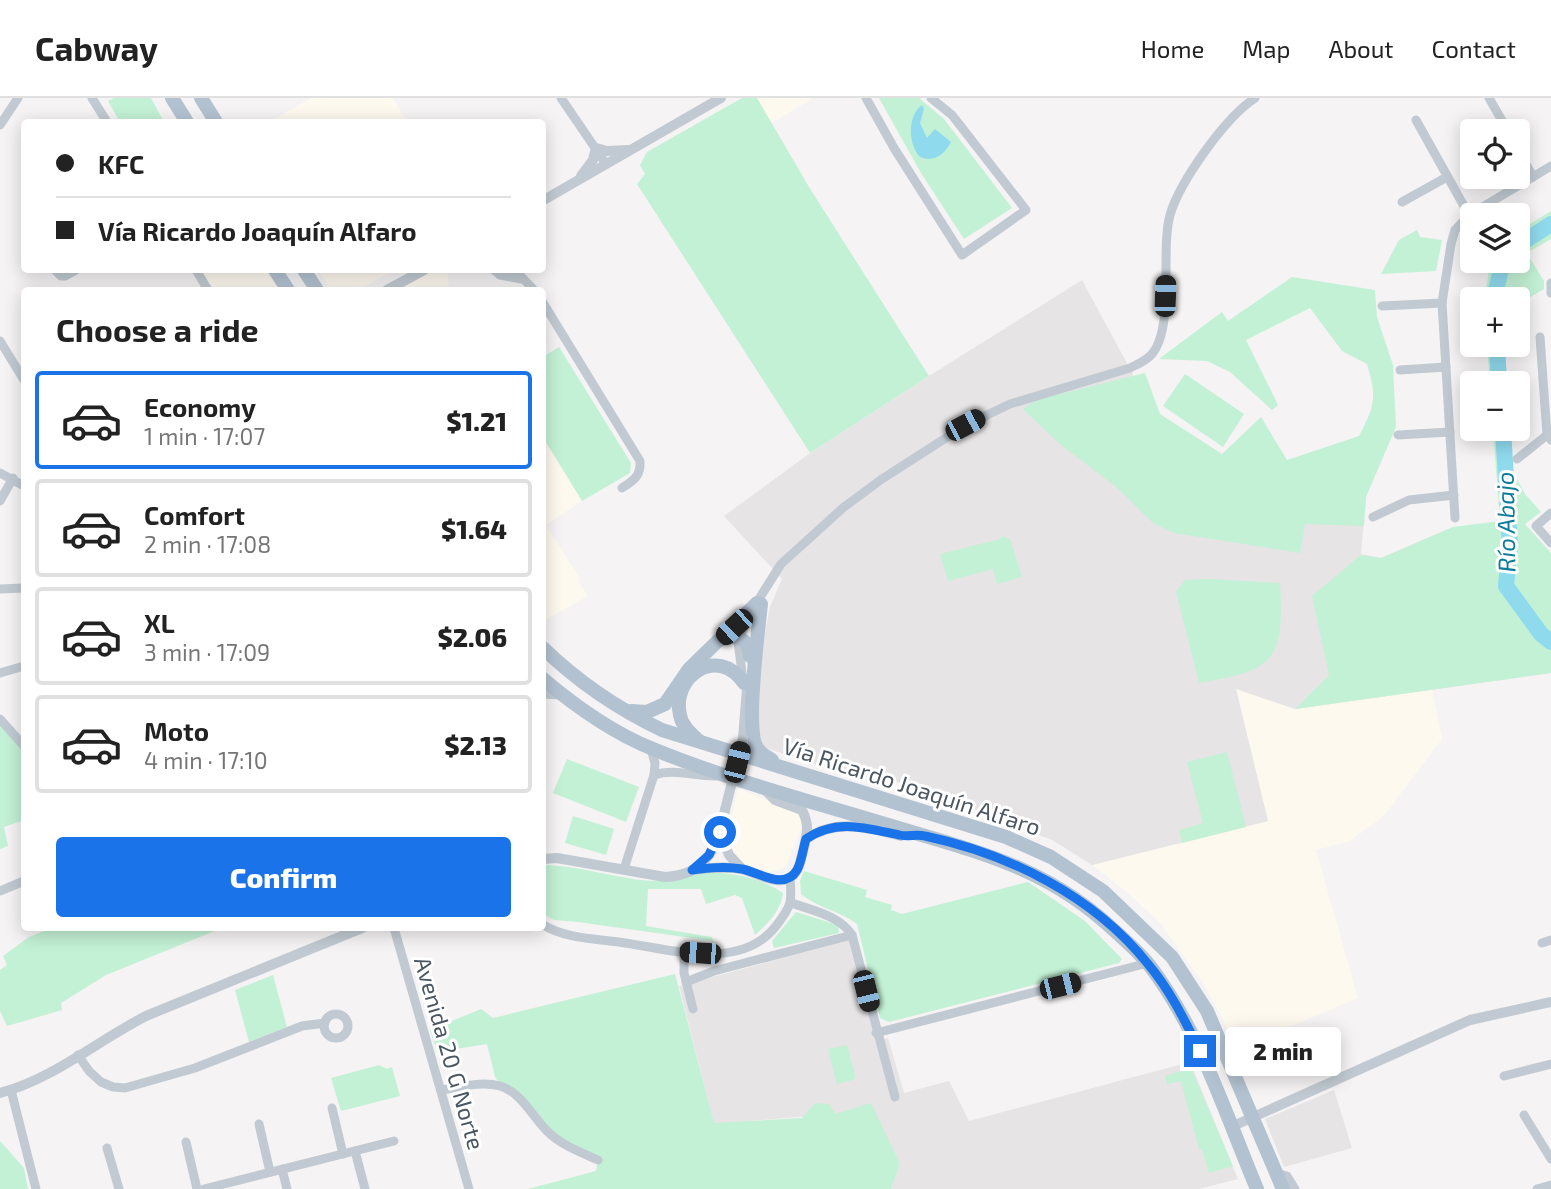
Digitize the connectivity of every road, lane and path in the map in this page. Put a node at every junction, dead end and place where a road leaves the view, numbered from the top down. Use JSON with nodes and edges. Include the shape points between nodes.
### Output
{"nodes":[{"id":1,"x":18,"y":98,"type":"edge"},
{"id":2,"x":92,"y":98,"type":"edge"},
{"id":3,"x":172,"y":98,"type":"edge"},
{"id":4,"x":201,"y":98,"type":"edge"},
{"id":5,"x":561,"y":98,"type":"edge"},
{"id":6,"x":721,"y":98,"type":"edge"},
{"id":7,"x":866,"y":98,"type":"edge"},
{"id":8,"x":931,"y":98,"type":"edge"},
{"id":9,"x":1255,"y":98,"type":"edge"},
{"id":10,"x":1489,"y":98,"type":"edge"},
{"id":11,"x":105,"y":119,"type":"edge"},
{"id":12,"x":185,"y":119,"type":"edge"},
{"id":13,"x":214,"y":119,"type":"edge"},
{"id":14,"x":1501,"y":119,"type":"edge"},
{"id":15,"x":1416,"y":120,"type":"dead end"},
{"id":16,"x":0,"y":125,"type":"edge"},
{"id":17,"x":596,"y":148,"type":"junction"},
{"id":18,"x":631,"y":150,"type":"junction"},
{"id":19,"x":606,"y":164,"type":"junction"},
{"id":20,"x":1551,"y":166,"type":"edge"},
{"id":21,"x":1530,"y":172,"type":"edge"},
{"id":22,"x":1447,"y":177,"type":"junction"},
{"id":23,"x":1533,"y":177,"type":"junction"},
{"id":24,"x":578,"y":181,"type":"junction"},
{"id":25,"x":546,"y":199,"type":"edge"},
{"id":26,"x":1402,"y":202,"type":"dead end"},
{"id":27,"x":1462,"y":203,"type":"edge"},
{"id":28,"x":1489,"y":203,"type":"edge"},
{"id":29,"x":1460,"y":225,"type":"edge"},
{"id":30,"x":418,"y":273,"type":"edge"},
{"id":31,"x":498,"y":273,"type":"edge"},
{"id":32,"x":517,"y":273,"type":"edge"},
{"id":33,"x":521,"y":279,"type":"junction"},
{"id":34,"x":393,"y":287,"type":"edge"},
{"id":35,"x":530,"y":287,"type":"edge"},
{"id":36,"x":1442,"y":303,"type":"junction"},
{"id":37,"x":1382,"y":306,"type":"dead end"},
{"id":38,"x":546,"y":308,"type":"edge"},
{"id":39,"x":1540,"y":337,"type":"dead end"},
{"id":40,"x":0,"y":341,"type":"edge"},
{"id":41,"x":1446,"y":367,"type":"junction"},
{"id":42,"x":1400,"y":370,"type":"dead end"},
{"id":43,"x":21,"y":375,"type":"edge"},
{"id":44,"x":1450,"y":432,"type":"junction"},
{"id":45,"x":1398,"y":435,"type":"dead end"},
{"id":46,"x":1549,"y":437,"type":"edge"},
{"id":47,"x":1517,"y":459,"type":"dead end"},
{"id":48,"x":0,"y":473,"type":"edge"},
{"id":49,"x":13,"y":478,"type":"junction"},
{"id":50,"x":21,"y":484,"type":"edge"},
{"id":51,"x":622,"y":488,"type":"dead end"},
{"id":52,"x":1454,"y":495,"type":"junction"},
{"id":53,"x":0,"y":500,"type":"edge"},
{"id":54,"x":1551,"y":513,"type":"edge"},
{"id":55,"x":1373,"y":517,"type":"dead end"},
{"id":56,"x":1455,"y":518,"type":"dead end"},
{"id":57,"x":1551,"y":543,"type":"edge"},
{"id":58,"x":21,"y":586,"type":"edge"},
{"id":59,"x":0,"y":589,"type":"edge"},
{"id":60,"x":759,"y":603,"type":"junction"},
{"id":61,"x":738,"y":637,"type":"junction"},
{"id":62,"x":720,"y":640,"type":"junction"},
{"id":63,"x":546,"y":650,"type":"edge"},
{"id":64,"x":750,"y":656,"type":"junction"},
{"id":65,"x":21,"y":667,"type":"edge"},
{"id":66,"x":0,"y":673,"type":"edge"},
{"id":67,"x":546,"y":681,"type":"edge"},
{"id":68,"x":744,"y":682,"type":"junction"},
{"id":69,"x":546,"y":694,"type":"edge"},
{"id":70,"x":562,"y":695,"type":"junction"},
{"id":71,"x":746,"y":699,"type":"junction"},
{"id":72,"x":622,"y":709,"type":"junction"},
{"id":73,"x":0,"y":719,"type":"edge"},
{"id":74,"x":700,"y":742,"type":"junction"},
{"id":75,"x":21,"y":744,"type":"edge"},
{"id":76,"x":652,"y":749,"type":"junction"},
{"id":77,"x":796,"y":770,"type":"junction"},
{"id":78,"x":654,"y":775,"type":"junction"},
{"id":79,"x":724,"y":775,"type":"junction"},
{"id":80,"x":759,"y":785,"type":"junction"},
{"id":81,"x":720,"y":832,"type":"junction"},
{"id":82,"x":923,"y":835,"type":"junction"},
{"id":83,"x":806,"y":839,"type":"junction"},
{"id":84,"x":546,"y":859,"type":"edge"},
{"id":85,"x":624,"y":869,"type":"junction"},
{"id":86,"x":742,"y":869,"type":"junction"},
{"id":87,"x":692,"y":870,"type":"junction"},
{"id":88,"x":789,"y":878,"type":"junction"},
{"id":89,"x":21,"y":882,"type":"edge"},
{"id":90,"x":0,"y":891,"type":"edge"},
{"id":91,"x":792,"y":903,"type":"junction"},
{"id":92,"x":546,"y":925,"type":"edge"},
{"id":93,"x":355,"y":931,"type":"edge"},
{"id":94,"x":395,"y":931,"type":"edge"},
{"id":95,"x":852,"y":935,"type":"junction"},
{"id":96,"x":684,"y":951,"type":"junction"},
{"id":97,"x":735,"y":952,"type":"junction"},
{"id":98,"x":1148,"y":963,"type":"junction"},
{"id":99,"x":738,"y":965,"type":"junction"},
{"id":100,"x":686,"y":982,"type":"junction"},
{"id":101,"x":1551,"y":1002,"type":"edge"},
{"id":102,"x":693,"y":1009,"type":"dead end"},
{"id":103,"x":325,"y":1023,"type":"dead end"},
{"id":104,"x":876,"y":1033,"type":"junction"},
{"id":105,"x":78,"y":1055,"type":"junction"},
{"id":106,"x":1551,"y":1064,"type":"edge"},
{"id":107,"x":1504,"y":1076,"type":"dead end"},
{"id":108,"x":441,"y":1090,"type":"junction"},
{"id":109,"x":6,"y":1092,"type":"edge"},
{"id":110,"x":895,"y":1097,"type":"dead end"},
{"id":111,"x":332,"y":1108,"type":"dead end"},
{"id":112,"x":1524,"y":1115,"type":"dead end"},
{"id":113,"x":1254,"y":1117,"type":"junction"},
{"id":114,"x":259,"y":1124,"type":"dead end"},
{"id":115,"x":1231,"y":1127,"type":"junction"},
{"id":116,"x":394,"y":1141,"type":"dead end"},
{"id":117,"x":186,"y":1142,"type":"dead end"},
{"id":118,"x":107,"y":1148,"type":"dead end"},
{"id":119,"x":355,"y":1151,"type":"junction"},
{"id":120,"x":344,"y":1153,"type":"junction"},
{"id":121,"x":1551,"y":1159,"type":"edge"},
{"id":122,"x":598,"y":1160,"type":"dead end"},
{"id":123,"x":282,"y":1169,"type":"junction"},
{"id":124,"x":271,"y":1172,"type":"junction"},
{"id":125,"x":1276,"y":1173,"type":"junction"},
{"id":126,"x":1551,"y":1185,"type":"edge"},
{"id":127,"x":36,"y":1189,"type":"edge"},
{"id":128,"x":119,"y":1189,"type":"edge"},
{"id":129,"x":197,"y":1189,"type":"edge"},
{"id":130,"x":208,"y":1189,"type":"edge"},
{"id":131,"x":287,"y":1189,"type":"edge"},
{"id":132,"x":365,"y":1189,"type":"edge"},
{"id":133,"x":469,"y":1189,"type":"edge"},
{"id":134,"x":1257,"y":1189,"type":"edge"},
{"id":135,"x":1283,"y":1189,"type":"edge"},
{"id":136,"x":1295,"y":1189,"type":"edge"},
{"id":137,"x":1537,"y":1189,"type":"edge"}],
"edges":[{"from":1,"to":16,"type":"street"},
{"from":2,"to":11,"type":"street"},
{"from":3,"to":12,"type":"main road"},
{"from":4,"to":13,"type":"main road"},
{"from":5,"to":17,"type":"street"},
{"from":6,"to":18,"type":"street"},
{"from":7,"to":8,"type":"street","via":[[962,255],[1026,210],[952,115]]},
{"from":9,"to":60,"type":"street","via":[[1220,132],[1175,202],[1167,233],[1163,327],[1154,352],[1145,361],[1111,375],[1010,404],[965,425],[844,507],[781,564]]},
{"from":10,"to":14,"type":"street"},
{"from":15,"to":22,"type":"street"},
{"from":17,"to":18,"type":"street"},
{"from":17,"to":19,"type":"street"},
{"from":17,"to":24,"type":"street"},
{"from":18,"to":19,"type":"street"},
{"from":19,"to":24,"type":"street"},
{"from":20,"to":23,"type":"street"},
{"from":21,"to":23,"type":"street"},
{"from":22,"to":26,"type":"street"},
{"from":22,"to":27,"type":"street"},
{"from":23,"to":28,"type":"street"},
{"from":24,"to":25,"type":"street"},
{"from":29,"to":36,"type":"street","via":[[1455,230]]},
{"from":30,"to":34,"type":"street"},
{"from":31,"to":33,"type":"street"},
{"from":32,"to":33,"type":"street"},
{"from":33,"to":35,"type":"street"},
{"from":36,"to":37,"type":"street"},
{"from":36,"to":41,"type":"street"},
{"from":38,"to":51,"type":"street","via":[[640,461],[638,477]]},
{"from":39,"to":46,"type":"street"},
{"from":40,"to":43,"type":"street"},
{"from":41,"to":42,"type":"street"},
{"from":41,"to":44,"type":"street"},
{"from":44,"to":45,"type":"street"},
{"from":44,"to":52,"type":"street"},
{"from":46,"to":47,"type":"street"},
{"from":48,"to":49,"type":"street"},
{"from":49,"to":50,"type":"street"},
{"from":49,"to":53,"type":"street"},
{"from":52,"to":55,"type":"street","via":[[1409,500]]},
{"from":52,"to":56,"type":"street"},
{"from":54,"to":57,"type":"street","via":[[1536,526]]},
{"from":58,"to":59,"type":"street"},
{"from":60,"to":61,"type":"street"},
{"from":60,"to":62,"type":"main road"},
{"from":60,"to":64,"type":"street"},
{"from":60,"to":77,"type":"main road","via":[[753,737],[763,755]]},
{"from":61,"to":62,"type":"main road"},
{"from":61,"to":64,"type":"main road","via":[[747,644]]},
{"from":61,"to":68,"type":"street"},
{"from":62,"to":72,"type":"main road","via":[[690,669],[665,704],[647,712]]},
{"from":63,"to":72,"type":"main road","name":"Vía Ricardo Joaquín Alfaro"},
{"from":64,"to":71,"type":"street"},
{"from":65,"to":66,"type":"street"},
{"from":67,"to":70,"type":"main road","name":"Vía Ricardo Joaquín Alfaro"},
{"from":68,"to":71,"type":"street"},
{"from":68,"to":74,"type":"main road","via":[[733,670],[713,664],[698,670],[687,683],[679,714]]},
{"from":69,"to":70,"type":"street"},
{"from":70,"to":76,"type":"main road","name":"Vía Ricardo Joaquín Alfaro"},
{"from":71,"to":81,"type":"street","bridge":true,"via":[[743,738]]},
{"from":72,"to":74,"type":"main road","name":"Vía Ricardo Joaquín Alfaro","via":[[662,730]]},
{"from":73,"to":75,"type":"street"},
{"from":74,"to":77,"type":"main road","name":"Vía Ricardo Joaquín Alfaro"},
{"from":76,"to":78,"type":"street"},
{"from":76,"to":79,"type":"main road","name":"Vía Ricardo Joaquín Alfaro"},
{"from":77,"to":113,"type":"main road","name":"Vía Ricardo Joaquín Alfaro","via":[[1006,837],[1051,857],[1103,891],[1172,957],[1191,984]]},
{"from":78,"to":79,"type":"street","via":[[672,771]]},
{"from":78,"to":85,"type":"street"},
{"from":79,"to":80,"type":"main road","name":"Vía Ricardo Joaquín Alfaro"},
{"from":80,"to":82,"type":"main road","name":"Vía Ricardo Joaquín Alfaro"},
{"from":80,"to":83,"type":"street","via":[[775,800],[802,810],[807,820]]},
{"from":81,"to":86,"type":"street","via":[[729,855]]},
{"from":81,"to":87,"type":"street","via":[[709,855]]},
{"from":82,"to":83,"type":"street","via":[[902,836],[854,825],[822,830]]},
{"from":82,"to":98,"type":"main road","name":"Vía Ricardo Joaquín Alfaro","via":[[997,857],[1042,877],[1093,910]]},
{"from":83,"to":88,"type":"street","via":[[797,871]]},
{"from":84,"to":85,"type":"street"},
{"from":85,"to":87,"type":"street","via":[[665,877]]},
{"from":86,"to":87,"type":"street"},
{"from":86,"to":88,"type":"street","via":[[770,879]]},
{"from":88,"to":91,"type":"street"},
{"from":89,"to":90,"type":"street"},
{"from":91,"to":95,"type":"street","via":[[837,920]]},
{"from":91,"to":97,"type":"street","via":[[771,933]]},
{"from":92,"to":96,"type":"street","via":[[568,934]]},
{"from":93,"to":105,"type":"street","via":[[146,1016]]},
{"from":94,"to":108,"type":"street","name":"Avenida 20 G Norte"},
{"from":95,"to":99,"type":"street"},
{"from":95,"to":104,"type":"street"},
{"from":96,"to":97,"type":"street"},
{"from":96,"to":100,"type":"street"},
{"from":97,"to":99,"type":"street"},
{"from":98,"to":104,"type":"street"},
{"from":98,"to":115,"type":"main road","name":"Vía Ricardo Joaquín Alfaro","via":[[1200,1051]]},
{"from":99,"to":100,"type":"street"},
{"from":100,"to":102,"type":"street"},
{"from":101,"to":113,"type":"street","via":[[1470,1020]]},
{"from":103,"to":105,"type":"street","via":[[302,1026],[195,1068],[125,1088],[101,1082]]},
{"from":104,"to":110,"type":"street"},
{"from":105,"to":109,"type":"street","via":[[39,1079]]},
{"from":106,"to":107,"type":"street"},
{"from":108,"to":122,"type":"street","via":[[474,1084],[501,1086],[520,1098],[567,1147]]},
{"from":108,"to":133,"type":"street","name":"Avenida 20 G Norte"},
{"from":109,"to":127,"type":"street"},
{"from":111,"to":120,"type":"street"},
{"from":112,"to":121,"type":"street"},
{"from":113,"to":115,"type":"street"},
{"from":113,"to":125,"type":"main road","name":"Vía Ricardo Joaquín Alfaro"},
{"from":114,"to":124,"type":"street"},
{"from":115,"to":134,"type":"main road","name":"Vía Ricardo Joaquín Alfaro"},
{"from":116,"to":119,"type":"street"},
{"from":117,"to":129,"type":"street"},
{"from":118,"to":128,"type":"street"},
{"from":119,"to":120,"type":"street"},
{"from":119,"to":132,"type":"street"},
{"from":120,"to":123,"type":"street"},
{"from":123,"to":124,"type":"street"},
{"from":123,"to":131,"type":"street"},
{"from":124,"to":130,"type":"street"},
{"from":125,"to":135,"type":"main road","name":"Vía Ricardo Joaquín Alfaro"},
{"from":125,"to":136,"type":"street","via":[[1287,1176]]},
{"from":126,"to":137,"type":"street"}]}
